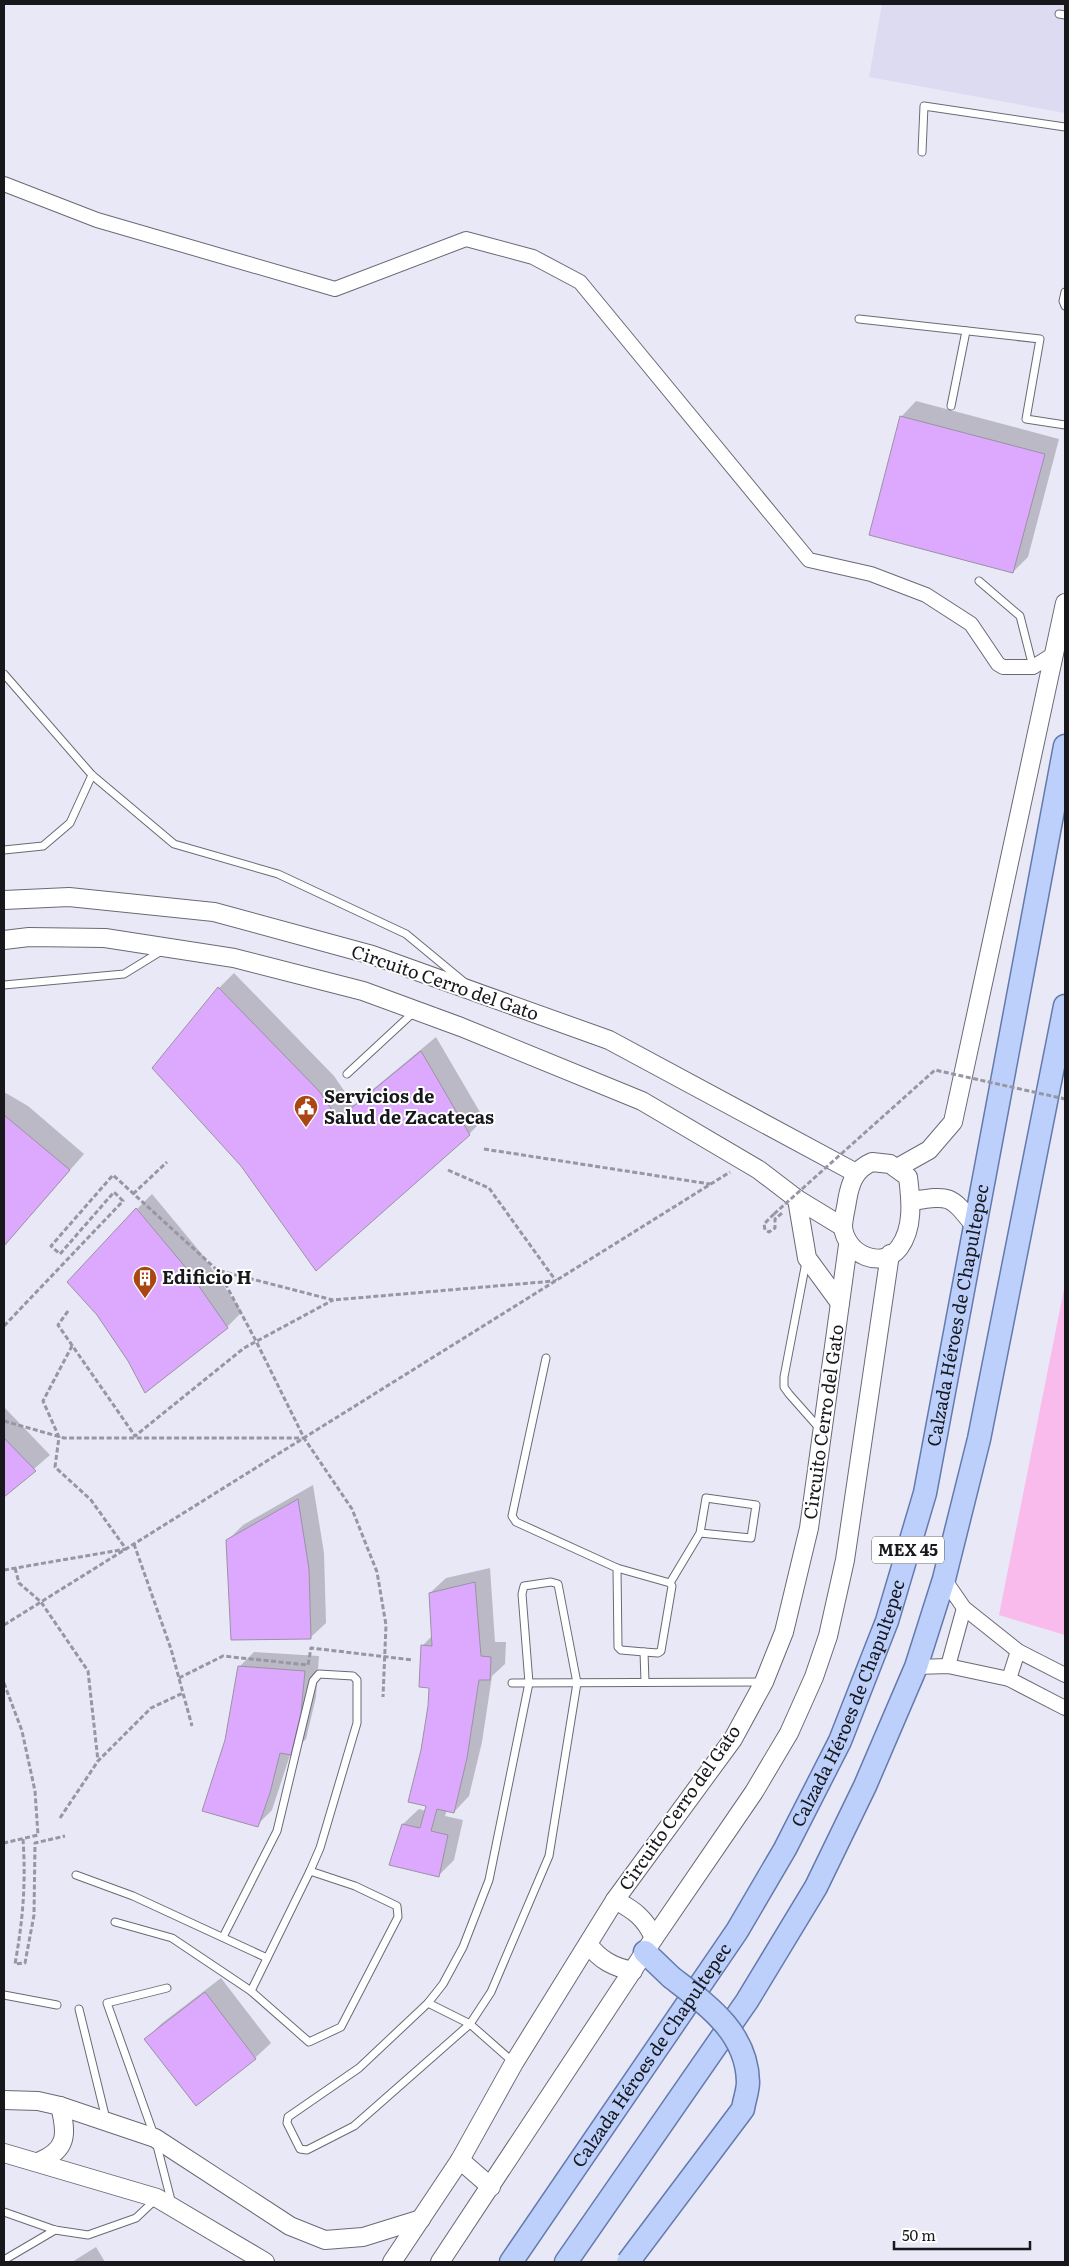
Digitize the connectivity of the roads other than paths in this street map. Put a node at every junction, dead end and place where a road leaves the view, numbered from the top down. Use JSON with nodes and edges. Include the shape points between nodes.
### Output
{"nodes":[{"id":1,"x":1065,"y":127,"type":"edge"},
{"id":2,"x":922,"y":152,"type":"dead end"},
{"id":3,"x":4,"y":184,"type":"edge"},
{"id":4,"x":1065,"y":292,"type":"edge"},
{"id":5,"x":1065,"y":306,"type":"edge"},
{"id":6,"x":860,"y":319,"type":"dead end"},
{"id":7,"x":966,"y":331,"type":"junction"},
{"id":8,"x":951,"y":406,"type":"dead end"},
{"id":9,"x":1065,"y":426,"type":"edge"},
{"id":10,"x":979,"y":581,"type":"dead end"},
{"id":11,"x":1065,"y":603,"type":"edge"},
{"id":12,"x":1054,"y":654,"type":"junction"},
{"id":13,"x":1033,"y":667,"type":"junction"},
{"id":14,"x":4,"y":674,"type":"edge"},
{"id":15,"x":1065,"y":746,"type":"edge"},
{"id":16,"x":92,"y":775,"type":"junction"},
{"id":17,"x":4,"y":850,"type":"edge"},
{"id":18,"x":4,"y":900,"type":"edge"},
{"id":19,"x":4,"y":940,"type":"edge"},
{"id":20,"x":167,"y":948,"type":"junction"},
{"id":21,"x":4,"y":985,"type":"edge"},
{"id":22,"x":476,"y":992,"type":"junction"},
{"id":23,"x":1065,"y":1006,"type":"edge"},
{"id":24,"x":415,"y":1011,"type":"junction"},
{"id":25,"x":1063,"y":1029,"type":"edge"},
{"id":26,"x":1060,"y":1057,"type":"edge"},
{"id":27,"x":347,"y":1074,"type":"dead end"},
{"id":28,"x":897,"y":1168,"type":"junction"},
{"id":29,"x":856,"y":1173,"type":"junction"},
{"id":30,"x":797,"y":1199,"type":"junction"},
{"id":31,"x":912,"y":1201,"type":"junction"},
{"id":32,"x":975,"y":1226,"type":"junction"},
{"id":33,"x":843,"y":1227,"type":"junction"},
{"id":34,"x":848,"y":1245,"type":"junction"},
{"id":35,"x":890,"y":1254,"type":"junction"},
{"id":36,"x":807,"y":1258,"type":"junction"},
{"id":37,"x":840,"y":1303,"type":"junction"},
{"id":38,"x":546,"y":1358,"type":"dead end"},
{"id":39,"x":823,"y":1433,"type":"junction"},
{"id":40,"x":700,"y":1533,"type":"junction"},
{"id":41,"x":617,"y":1568,"type":"junction"},
{"id":42,"x":944,"y":1580,"type":"junction"},
{"id":43,"x":670,"y":1583,"type":"junction"},
{"id":44,"x":964,"y":1608,"type":"junction"},
{"id":45,"x":1018,"y":1651,"type":"junction"},
{"id":46,"x":644,"y":1652,"type":"junction"},
{"id":47,"x":948,"y":1666,"type":"junction"},
{"id":48,"x":916,"y":1667,"type":"junction"},
{"id":49,"x":1065,"y":1675,"type":"edge"},
{"id":50,"x":1010,"y":1679,"type":"junction"},
{"id":51,"x":645,"y":1682,"type":"junction"},
{"id":52,"x":764,"y":1682,"type":"junction"},
{"id":53,"x":512,"y":1683,"type":"dead end"},
{"id":54,"x":528,"y":1683,"type":"junction"},
{"id":55,"x":577,"y":1683,"type":"junction"},
{"id":56,"x":1065,"y":1708,"type":"edge"},
{"id":57,"x":310,"y":1871,"type":"junction"},
{"id":58,"x":76,"y":1875,"type":"dead end"},
{"id":59,"x":615,"y":1900,"type":"junction"},
{"id":60,"x":115,"y":1922,"type":"dead end"},
{"id":61,"x":223,"y":1937,"type":"junction"},
{"id":62,"x":588,"y":1944,"type":"junction"},
{"id":63,"x":650,"y":1945,"type":"junction"},
{"id":64,"x":267,"y":1958,"type":"junction"},
{"id":65,"x":633,"y":1971,"type":"junction"},
{"id":66,"x":167,"y":1988,"type":"dead end"},
{"id":67,"x":251,"y":1991,"type":"junction"},
{"id":68,"x":4,"y":1995,"type":"edge"},
{"id":69,"x":58,"y":2004,"type":"dead end"},
{"id":70,"x":428,"y":2004,"type":"junction"},
{"id":71,"x":79,"y":2009,"type":"dead end"},
{"id":72,"x":470,"y":2024,"type":"junction"},
{"id":73,"x":514,"y":2063,"type":"junction"},
{"id":74,"x":4,"y":2100,"type":"edge"},
{"id":75,"x":60,"y":2106,"type":"junction"},
{"id":76,"x":106,"y":2122,"type":"junction"},
{"id":77,"x":155,"y":2138,"type":"junction"},
{"id":78,"x":4,"y":2152,"type":"edge"},
{"id":79,"x":460,"y":2160,"type":"junction"},
{"id":80,"x":38,"y":2162,"type":"junction"},
{"id":81,"x":490,"y":2187,"type":"junction"},
{"id":82,"x":164,"y":2201,"type":"junction"},
{"id":83,"x":552,"y":2201,"type":"junction"},
{"id":84,"x":4,"y":2212,"type":"edge"},
{"id":85,"x":420,"y":2219,"type":"junction"},
{"id":86,"x":55,"y":2230,"type":"junction"},
{"id":87,"x":4,"y":2260,"type":"edge"},
{"id":88,"x":265,"y":2262,"type":"edge"},
{"id":89,"x":392,"y":2262,"type":"edge"},
{"id":90,"x":440,"y":2262,"type":"edge"},
{"id":91,"x":496,"y":2262,"type":"edge"},
{"id":92,"x":511,"y":2262,"type":"edge"},
{"id":93,"x":566,"y":2262,"type":"edge"},
{"id":94,"x":628,"y":2262,"type":"edge"}],
"edges":[{"from":1,"to":2,"type":"lane","via":[[924,106]]},
{"from":3,"to":13,"type":"street","via":[[97,220],[335,290],[466,239],[534,257],[580,282],[809,560],[871,574],[926,595],[972,624],[998,664],[1003,667]]},
{"from":4,"to":5,"type":"lane"},
{"from":6,"to":7,"type":"lane"},
{"from":7,"to":8,"type":"lane"},
{"from":7,"to":9,"type":"lane","via":[[1040,339],[1026,419]]},
{"from":10,"to":13,"type":"lane","via":[[1020,616]]},
{"from":11,"to":12,"type":"street"},
{"from":12,"to":13,"type":"street"},
{"from":12,"to":28,"type":"street","via":[[952,1122],[929,1150]]},
{"from":14,"to":16,"type":"lane"},
{"from":15,"to":32,"type":"main road","name":"Calzada Héroes de Chapultepec","number":"MEX 45"},
{"from":16,"to":17,"type":"lane","via":[[70,824],[42,846]]},
{"from":16,"to":22,"type":"lane","via":[[174,844],[278,874],[406,934]]},
{"from":18,"to":22,"type":"street","name":"Circuito Cerro del Gato","via":[[68,896],[214,912],[372,955]]},
{"from":19,"to":20,"type":"street","name":"Circuito Cerro del Gato","via":[[106,938]]},
{"from":20,"to":21,"type":"lane","via":[[124,974]]},
{"from":20,"to":24,"type":"street","name":"Circuito Cerro del Gato","via":[[234,958],[363,992]]},
{"from":22,"to":29,"type":"street","name":"Circuito Cerro del Gato","via":[[609,1040]]},
{"from":23,"to":25,"type":"main road","number":"MEX 45"},
{"from":24,"to":27,"type":"lane"},
{"from":24,"to":30,"type":"street","name":"Circuito Cerro del Gato","via":[[642,1101],[746,1162]]},
{"from":25,"to":26,"type":"main road","number":"MEX 45"},
{"from":26,"to":42,"type":"main road","number":"MEX 45","via":[[979,1439]]},
{"from":28,"to":29,"type":"street","via":[[872,1162]]},
{"from":28,"to":31,"type":"street","via":[[908,1177]]},
{"from":29,"to":33,"type":"street","via":[[848,1194]]},
{"from":30,"to":33,"type":"street","name":"Circuito Cerro del Gato"},
{"from":30,"to":36,"type":"street"},
{"from":31,"to":32,"type":"street","via":[[938,1197],[955,1201]]},
{"from":31,"to":35,"type":"street","via":[[904,1239]]},
{"from":32,"to":83,"type":"main road","name":"Calzada Héroes de Chapultepec","number":"MEX 45","via":[[925,1494],[887,1621],[840,1740],[785,1849],[737,1931]]},
{"from":33,"to":34,"type":"street"},
{"from":34,"to":35,"type":"street","via":[[860,1256],[880,1258]]},
{"from":34,"to":37,"type":"street","name":"Circuito Cerro del Gato"},
{"from":35,"to":63,"type":"street","via":[[845,1560],[828,1636],[814,1677],[789,1733],[754,1792]]},
{"from":36,"to":37,"type":"street"},
{"from":36,"to":39,"type":"lane","via":[[784,1387]]},
{"from":37,"to":39,"type":"street","name":"Circuito Cerro del Gato"},
{"from":38,"to":41,"type":"lane","via":[[512,1516],[516,1522]]},
{"from":39,"to":52,"type":"street","name":"Circuito Cerro del Gato","via":[[809,1528],[784,1632]]},
{"from":40,"to":40,"type":"lane","via":[[706,1498],[756,1505],[751,1538]]},
{"from":40,"to":43,"type":"lane"},
{"from":41,"to":43,"type":"lane"},
{"from":41,"to":46,"type":"lane","via":[[618,1647]]},
{"from":42,"to":44,"type":"street"},
{"from":42,"to":48,"type":"main road","number":"MEX 45"},
{"from":43,"to":46,"type":"lane","via":[[660,1651]]},
{"from":44,"to":45,"type":"street"},
{"from":44,"to":47,"type":"street"},
{"from":45,"to":49,"type":"street"},
{"from":45,"to":50,"type":"street"},
{"from":46,"to":51,"type":"lane"},
{"from":47,"to":48,"type":"street"},
{"from":47,"to":50,"type":"street"},
{"from":48,"to":93,"type":"main road","number":"MEX 45","via":[[865,1786],[816,1887],[747,2001]]},
{"from":50,"to":56,"type":"street"},
{"from":51,"to":52,"type":"lane"},
{"from":51,"to":55,"type":"lane"},
{"from":52,"to":59,"type":"street","name":"Circuito Cerro del Gato","via":[[733,1739]]},
{"from":53,"to":54,"type":"lane"},
{"from":54,"to":55,"type":"lane"},
{"from":54,"to":55,"type":"lane","via":[[522,1594],[524,1586],[551,1582],[558,1584]]},
{"from":54,"to":70,"type":"lane","via":[[489,1880],[463,1947]]},
{"from":55,"to":72,"type":"lane","via":[[549,1856],[491,1992]]},
{"from":57,"to":61,"type":"lane","via":[[320,1848],[357,1723],[357,1680],[353,1676],[319,1674],[313,1681],[277,1831]]},
{"from":57,"to":64,"type":"lane"},
{"from":57,"to":67,"type":"lane","via":[[355,1886],[397,1906],[398,1917],[341,2027],[309,2042]]},
{"from":58,"to":61,"type":"lane","via":[[133,1896]]},
{"from":59,"to":62,"type":"street","name":"Circuito Cerro del Gato"},
{"from":59,"to":63,"type":"street","via":[[639,1914],[647,1923]]},
{"from":60,"to":67,"type":"lane","via":[[172,1938]]},
{"from":61,"to":64,"type":"lane"},
{"from":62,"to":65,"type":"street","via":[[609,1964]]},
{"from":62,"to":73,"type":"street","name":"Circuito Cerro del Gato"},
{"from":63,"to":65,"type":"street"},
{"from":63,"to":94,"type":"main road","bridge":true,"via":[[671,1977],[714,2011],[742,2047],[748,2083],[743,2109]]},
{"from":64,"to":67,"type":"lane"},
{"from":65,"to":81,"type":"street"},
{"from":66,"to":77,"type":"lane","via":[[107,2003]]},
{"from":68,"to":69,"type":"lane"},
{"from":70,"to":72,"type":"lane"},
{"from":70,"to":72,"type":"lane","via":[[359,2068],[288,2117],[287,2123],[300,2150],[307,2150],[354,2126]]},
{"from":71,"to":76,"type":"lane"},
{"from":72,"to":73,"type":"lane"},
{"from":73,"to":79,"type":"street","name":"Circuito Cerro del Gato"},
{"from":74,"to":75,"type":"street","via":[[38,2101]]},
{"from":75,"to":76,"type":"street"},
{"from":75,"to":80,"type":"street","via":[[63,2140],[53,2155]]},
{"from":76,"to":77,"type":"street"},
{"from":77,"to":82,"type":"lane"},
{"from":77,"to":85,"type":"street","via":[[290,2226],[324,2240],[363,2237]]},
{"from":78,"to":80,"type":"street"},
{"from":79,"to":81,"type":"street"},
{"from":79,"to":85,"type":"street","name":"Circuito Cerro del Gato"},
{"from":80,"to":82,"type":"street"},
{"from":81,"to":90,"type":"street"},
{"from":82,"to":86,"type":"lane","via":[[136,2218],[88,2235]]},
{"from":82,"to":88,"type":"street"},
{"from":83,"to":91,"type":"main road","via":[[505,2248]]},
{"from":83,"to":92,"type":"main road","name":"Calzada Héroes de Chapultepec","number":"MEX 45"},
{"from":84,"to":86,"type":"lane"},
{"from":85,"to":89,"type":"street","name":"Circuito Cerro del Gato"},
{"from":86,"to":87,"type":"lane"}]}
